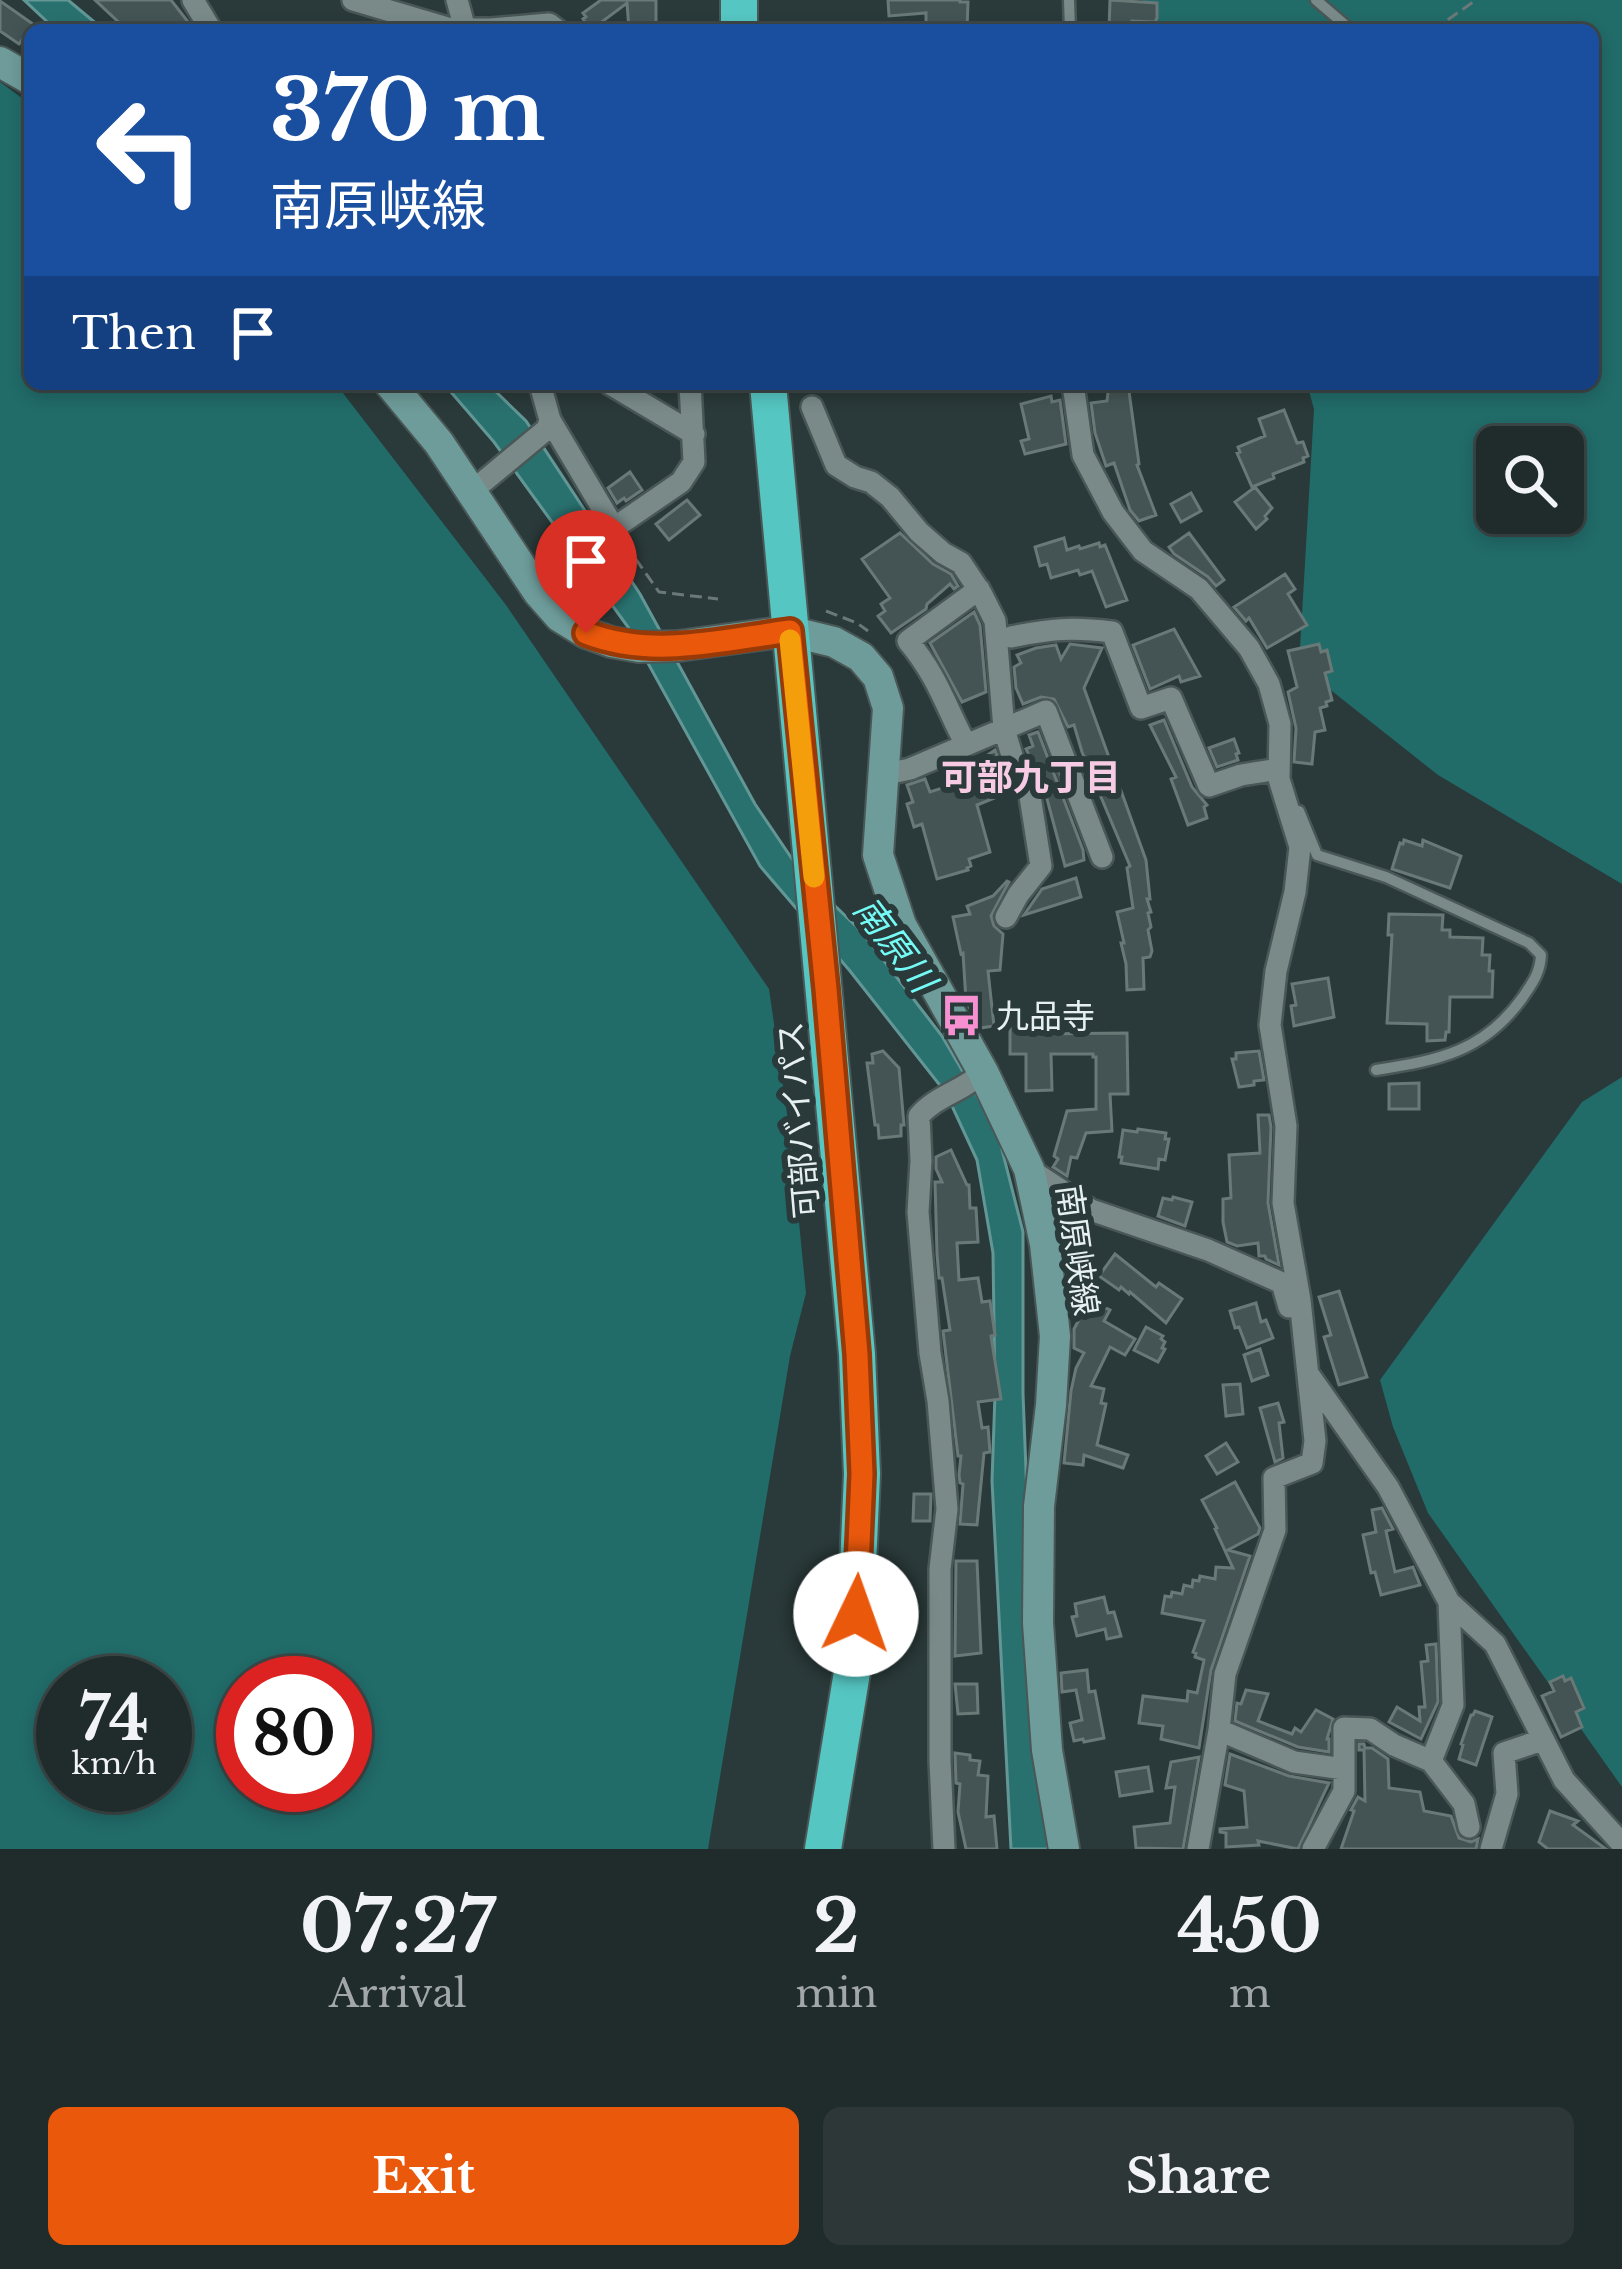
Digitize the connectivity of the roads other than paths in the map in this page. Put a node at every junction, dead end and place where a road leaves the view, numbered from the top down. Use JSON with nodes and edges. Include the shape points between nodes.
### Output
{"nodes":[{"id":1,"x":353,"y":0,"type":"edge"},
{"id":2,"x":1316,"y":0,"type":"edge"},
{"id":3,"x":552,"y":18,"type":"edge"},
{"id":4,"x":437,"y":24,"type":"edge"},
{"id":5,"x":519,"y":24,"type":"edge"},
{"id":6,"x":1345,"y":24,"type":"edge"},
{"id":7,"x":395,"y":390,"type":"edge"},
{"id":8,"x":541,"y":390,"type":"edge"},
{"id":9,"x":624,"y":390,"type":"edge"},
{"id":10,"x":690,"y":390,"type":"edge"},
{"id":11,"x":769,"y":390,"type":"edge"},
{"id":12,"x":1074,"y":390,"type":"edge"},
{"id":13,"x":812,"y":406,"type":"dead end"},
{"id":14,"x":545,"y":428,"type":"junction"},
{"id":15,"x":694,"y":434,"type":"junction"},
{"id":16,"x":471,"y":492,"type":"junction"},
{"id":17,"x":979,"y":589,"type":"junction"},
{"id":18,"x":790,"y":631,"type":"junction"},
{"id":19,"x":1011,"y":638,"type":"dead end"},
{"id":20,"x":1004,"y":729,"type":"junction"},
{"id":21,"x":966,"y":745,"type":"junction"},
{"id":22,"x":1279,"y":774,"type":"junction"},
{"id":23,"x":881,"y":776,"type":"junction"},
{"id":24,"x":1102,"y":857,"type":"dead end"},
{"id":25,"x":1006,"y":917,"type":"dead end"},
{"id":26,"x":1376,"y":1070,"type":"dead end"},
{"id":27,"x":978,"y":1077,"type":"junction"},
{"id":28,"x":1030,"y":1169,"type":"junction"},
{"id":29,"x":1305,"y":1339,"type":"junction"},
{"id":30,"x":1308,"y":1375,"type":"junction"},
{"id":31,"x":1449,"y":1602,"type":"junction"},
{"id":32,"x":1220,"y":1730,"type":"junction"},
{"id":33,"x":1542,"y":1740,"type":"junction"},
{"id":34,"x":1431,"y":1761,"type":"junction"},
{"id":35,"x":1344,"y":1769,"type":"junction"},
{"id":36,"x":1469,"y":1827,"type":"dead end"},
{"id":37,"x":1622,"y":1844,"type":"edge"},
{"id":38,"x":823,"y":1849,"type":"edge"},
{"id":39,"x":944,"y":1849,"type":"edge"},
{"id":40,"x":1064,"y":1849,"type":"edge"},
{"id":41,"x":1198,"y":1849,"type":"edge"},
{"id":42,"x":1312,"y":1849,"type":"edge"},
{"id":43,"x":1491,"y":1849,"type":"edge"}],
"edges":[{"from":1,"to":4,"type":"street"},
{"from":2,"to":6,"type":"lane"},
{"from":3,"to":5,"type":"street"},
{"from":7,"to":16,"type":"main road","name":"南原峡線"},
{"from":8,"to":14,"type":"street"},
{"from":9,"to":15,"type":"street"},
{"from":10,"to":15,"type":"street"},
{"from":11,"to":18,"type":"highway","name":"可部バイパス"},
{"from":12,"to":22,"type":"street","via":[[1083,455],[1113,512],[1143,551],[1199,589],[1269,684],[1280,724]]},
{"from":13,"to":17,"type":"street","via":[[836,465],[890,497]]},
{"from":14,"to":15,"type":"street","via":[[614,528],[682,482],[694,462]]},
{"from":14,"to":16,"type":"street"},
{"from":16,"to":18,"type":"main road","name":"南原峡線","via":[[538,592],[586,633],[639,647]]},
{"from":17,"to":20,"type":"street","via":[[994,621]]},
{"from":17,"to":21,"type":"street","via":[[908,641],[931,669]]},
{"from":18,"to":23,"type":"main road","name":"南原峡線","via":[[834,642],[878,677],[888,708]]},
{"from":18,"to":38,"type":"highway","name":"可部バイパス","via":[[862,1474],[854,1660]]},
{"from":19,"to":22,"type":"street","via":[[1073,627],[1112,632],[1141,708],[1171,698],[1209,786]]},
{"from":20,"to":21,"type":"street"},
{"from":20,"to":24,"type":"street","via":[[1046,711]]},
{"from":20,"to":25,"type":"street","via":[[1029,790],[1041,866]]},
{"from":21,"to":23,"type":"street"},
{"from":22,"to":26,"type":"lane","via":[[1317,855],[1386,877],[1541,955],[1540,973],[1481,1040],[1450,1056]]},
{"from":22,"to":29,"type":"street","via":[[1300,847],[1270,1025],[1286,1126],[1283,1203]]},
{"from":23,"to":27,"type":"main road","name":"南原峡線","via":[[878,855],[901,925]]},
{"from":27,"to":28,"type":"main road","name":"南原峡線"},
{"from":27,"to":39,"type":"street","via":[[920,1116],[918,1212],[946,1509],[939,1589]]},
{"from":28,"to":29,"type":"street","via":[[1091,1210],[1282,1283]]},
{"from":28,"to":40,"type":"main road","name":"南原峡線","via":[[1054,1336],[1038,1624]]},
{"from":29,"to":30,"type":"street"},
{"from":30,"to":31,"type":"street","via":[[1388,1487]]},
{"from":30,"to":32,"type":"street","via":[[1312,1463],[1274,1478],[1275,1529],[1226,1674]]},
{"from":31,"to":33,"type":"street","via":[[1495,1644]]},
{"from":31,"to":34,"type":"street","via":[[1453,1705]]},
{"from":32,"to":35,"type":"street","via":[[1294,1762]]},
{"from":32,"to":41,"type":"street"},
{"from":33,"to":37,"type":"street","via":[[1564,1780]]},
{"from":33,"to":43,"type":"street","via":[[1504,1753],[1508,1794]]},
{"from":34,"to":35,"type":"street","via":[[1370,1729],[1344,1728]]},
{"from":34,"to":36,"type":"street","via":[[1464,1804]]},
{"from":35,"to":42,"type":"street","via":[[1344,1791]]}]}
